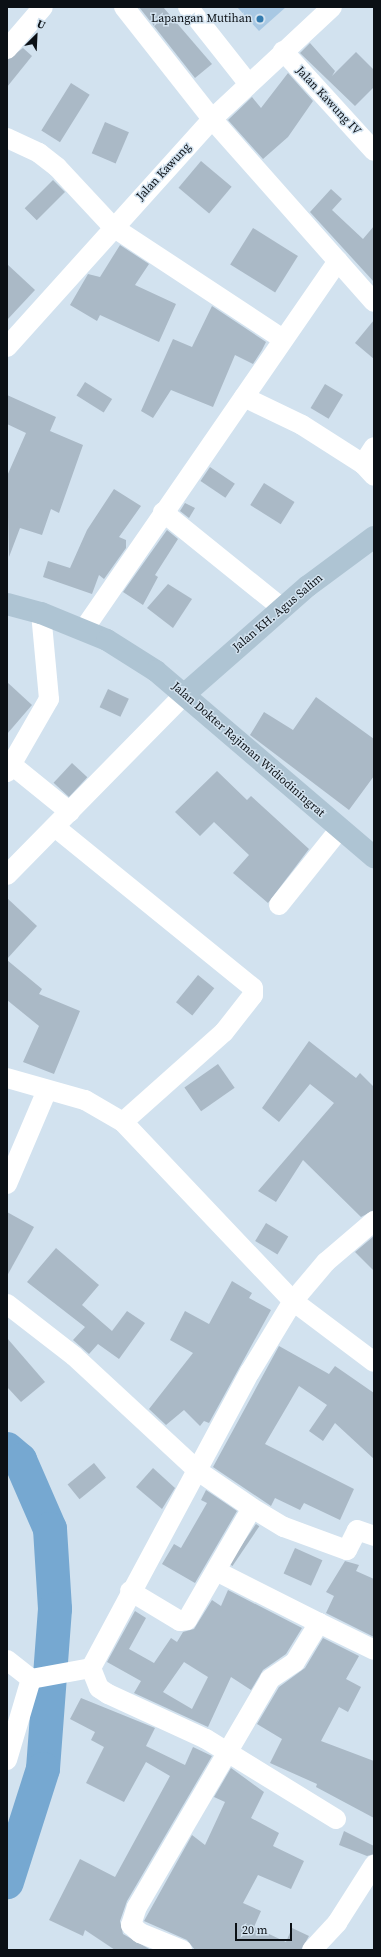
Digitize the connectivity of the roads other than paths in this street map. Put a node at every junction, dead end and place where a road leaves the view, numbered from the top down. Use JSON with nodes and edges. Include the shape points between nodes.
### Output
{"nodes":[{"id":1,"x":43,"y":7,"type":"edge"},
{"id":2,"x":124,"y":7,"type":"edge"},
{"id":3,"x":188,"y":7,"type":"edge"},
{"id":4,"x":332,"y":7,"type":"edge"},
{"id":5,"x":7,"y":49,"type":"edge"},
{"id":6,"x":283,"y":51,"type":"junction"},
{"id":7,"x":248,"y":83,"type":"junction"},
{"id":8,"x":212,"y":119,"type":"junction"},
{"id":9,"x":7,"y":138,"type":"edge"},
{"id":10,"x":374,"y":151,"type":"edge"},
{"id":11,"x":113,"y":227,"type":"junction"},
{"id":12,"x":338,"y":261,"type":"junction"},
{"id":13,"x":374,"y":302,"type":"edge"},
{"id":14,"x":283,"y":339,"type":"junction"},
{"id":15,"x":7,"y":347,"type":"edge"},
{"id":16,"x":244,"y":398,"type":"junction"},
{"id":17,"x":374,"y":447,"type":"edge"},
{"id":18,"x":369,"y":470,"type":"edge"},
{"id":19,"x":163,"y":512,"type":"junction"},
{"id":20,"x":374,"y":538,"type":"edge"},
{"id":21,"x":7,"y":604,"type":"edge"},
{"id":22,"x":282,"y":608,"type":"junction"},
{"id":23,"x":41,"y":613,"type":"junction"},
{"id":24,"x":84,"y":629,"type":"junction"},
{"id":25,"x":186,"y":693,"type":"junction"},
{"id":26,"x":9,"y":766,"type":"edge"},
{"id":27,"x":70,"y":812,"type":"junction"},
{"id":28,"x":55,"y":827,"type":"junction"},
{"id":29,"x":339,"y":830,"type":"junction"},
{"id":30,"x":374,"y":856,"type":"edge"},
{"id":31,"x":7,"y":875,"type":"edge"},
{"id":32,"x":279,"y":905,"type":"dead end"},
{"id":33,"x":7,"y":1078,"type":"edge"},
{"id":34,"x":47,"y":1090,"type":"junction"},
{"id":35,"x":123,"y":1122,"type":"junction"},
{"id":36,"x":7,"y":1184,"type":"edge"},
{"id":37,"x":374,"y":1221,"type":"edge"},
{"id":38,"x":293,"y":1301,"type":"junction"},
{"id":39,"x":7,"y":1304,"type":"edge"},
{"id":40,"x":374,"y":1362,"type":"edge"},
{"id":41,"x":198,"y":1471,"type":"junction"},
{"id":42,"x":252,"y":1508,"type":"junction"},
{"id":43,"x":374,"y":1536,"type":"edge"},
{"id":44,"x":216,"y":1571,"type":"junction"},
{"id":45,"x":130,"y":1591,"type":"junction"},
{"id":46,"x":319,"y":1623,"type":"junction"},
{"id":47,"x":374,"y":1650,"type":"edge"},
{"id":48,"x":7,"y":1660,"type":"edge"},
{"id":49,"x":86,"y":1669,"type":"junction"},
{"id":50,"x":34,"y":1678,"type":"junction"},
{"id":51,"x":226,"y":1751,"type":"junction"},
{"id":52,"x":7,"y":1760,"type":"edge"},
{"id":53,"x":336,"y":1818,"type":"dead end"},
{"id":54,"x":374,"y":1865,"type":"edge"},
{"id":55,"x":182,"y":1950,"type":"edge"},
{"id":56,"x":312,"y":1950,"type":"edge"}],
"edges":[{"from":1,"to":5,"type":"street"},
{"from":2,"to":8,"type":"street"},
{"from":3,"to":7,"type":"street"},
{"from":4,"to":6,"type":"street","name":"Jalan Kawung"},
{"from":6,"to":7,"type":"street","name":"Jalan Kawung"},
{"from":6,"to":10,"type":"street","name":"Jalan Kawung IV"},
{"from":7,"to":8,"type":"street","name":"Jalan Kawung"},
{"from":8,"to":11,"type":"street","name":"Jalan Kawung"},
{"from":8,"to":12,"type":"street"},
{"from":9,"to":11,"type":"street","via":[[57,167]]},
{"from":11,"to":14,"type":"street"},
{"from":11,"to":15,"type":"street","name":"Jalan Kawung"},
{"from":12,"to":13,"type":"street"},
{"from":12,"to":14,"type":"street"},
{"from":14,"to":16,"type":"street"},
{"from":16,"to":18,"type":"street","via":[[302,425]]},
{"from":16,"to":19,"type":"street"},
{"from":17,"to":18,"type":"street"},
{"from":19,"to":22,"type":"street"},
{"from":19,"to":24,"type":"street"},
{"from":20,"to":22,"type":"main road","name":"Jalan KH. Agus Salim"},
{"from":21,"to":23,"type":"main road","name":"Jalan Dokter Rajiman Widiodiningrat"},
{"from":22,"to":25,"type":"main road","name":"Jalan KH. Agus Salim"},
{"from":23,"to":24,"type":"main road","name":"Jalan Dokter Rajiman Widiodiningrat"},
{"from":23,"to":26,"type":"street","via":[[49,699]]},
{"from":24,"to":25,"type":"main road","name":"Jalan Dokter Rajiman Widiodiningrat","via":[[126,650]]},
{"from":25,"to":27,"type":"street"},
{"from":25,"to":29,"type":"main road","name":"Jalan Dokter Rajiman Widiodiningrat"},
{"from":26,"to":27,"type":"street"},
{"from":27,"to":28,"type":"street"},
{"from":28,"to":31,"type":"street"},
{"from":28,"to":35,"type":"street","via":[[194,944],[253,988],[253,994],[224,1032]]},
{"from":29,"to":30,"type":"main road","name":"Jalan Dokter Rajiman Widiodiningrat"},
{"from":29,"to":32,"type":"street"},
{"from":33,"to":34,"type":"street"},
{"from":34,"to":35,"type":"street","via":[[104,1109]]},
{"from":34,"to":36,"type":"street"},
{"from":35,"to":38,"type":"street"},
{"from":37,"to":38,"type":"street","via":[[326,1262]]},
{"from":38,"to":40,"type":"street"},
{"from":38,"to":41,"type":"street","via":[[250,1372]]},
{"from":39,"to":41,"type":"street","via":[[74,1356]]},
{"from":41,"to":42,"type":"street"},
{"from":41,"to":45,"type":"street"},
{"from":42,"to":43,"type":"street","via":[[284,1527],[347,1550],[356,1530]]},
{"from":42,"to":44,"type":"street"},
{"from":44,"to":45,"type":"street","via":[[183,1622]]},
{"from":44,"to":46,"type":"street"},
{"from":45,"to":49,"type":"street"},
{"from":46,"to":47,"type":"street"},
{"from":46,"to":51,"type":"street","via":[[295,1662],[270,1678]]},
{"from":48,"to":50,"type":"street"},
{"from":49,"to":50,"type":"street"},
{"from":49,"to":51,"type":"street","via":[[99,1688],[108,1694]]},
{"from":50,"to":52,"type":"street"},
{"from":51,"to":53,"type":"street"},
{"from":51,"to":55,"type":"street","via":[[137,1906],[131,1926],[140,1933]]},
{"from":54,"to":56,"type":"street","via":[[337,1923]]}]}
